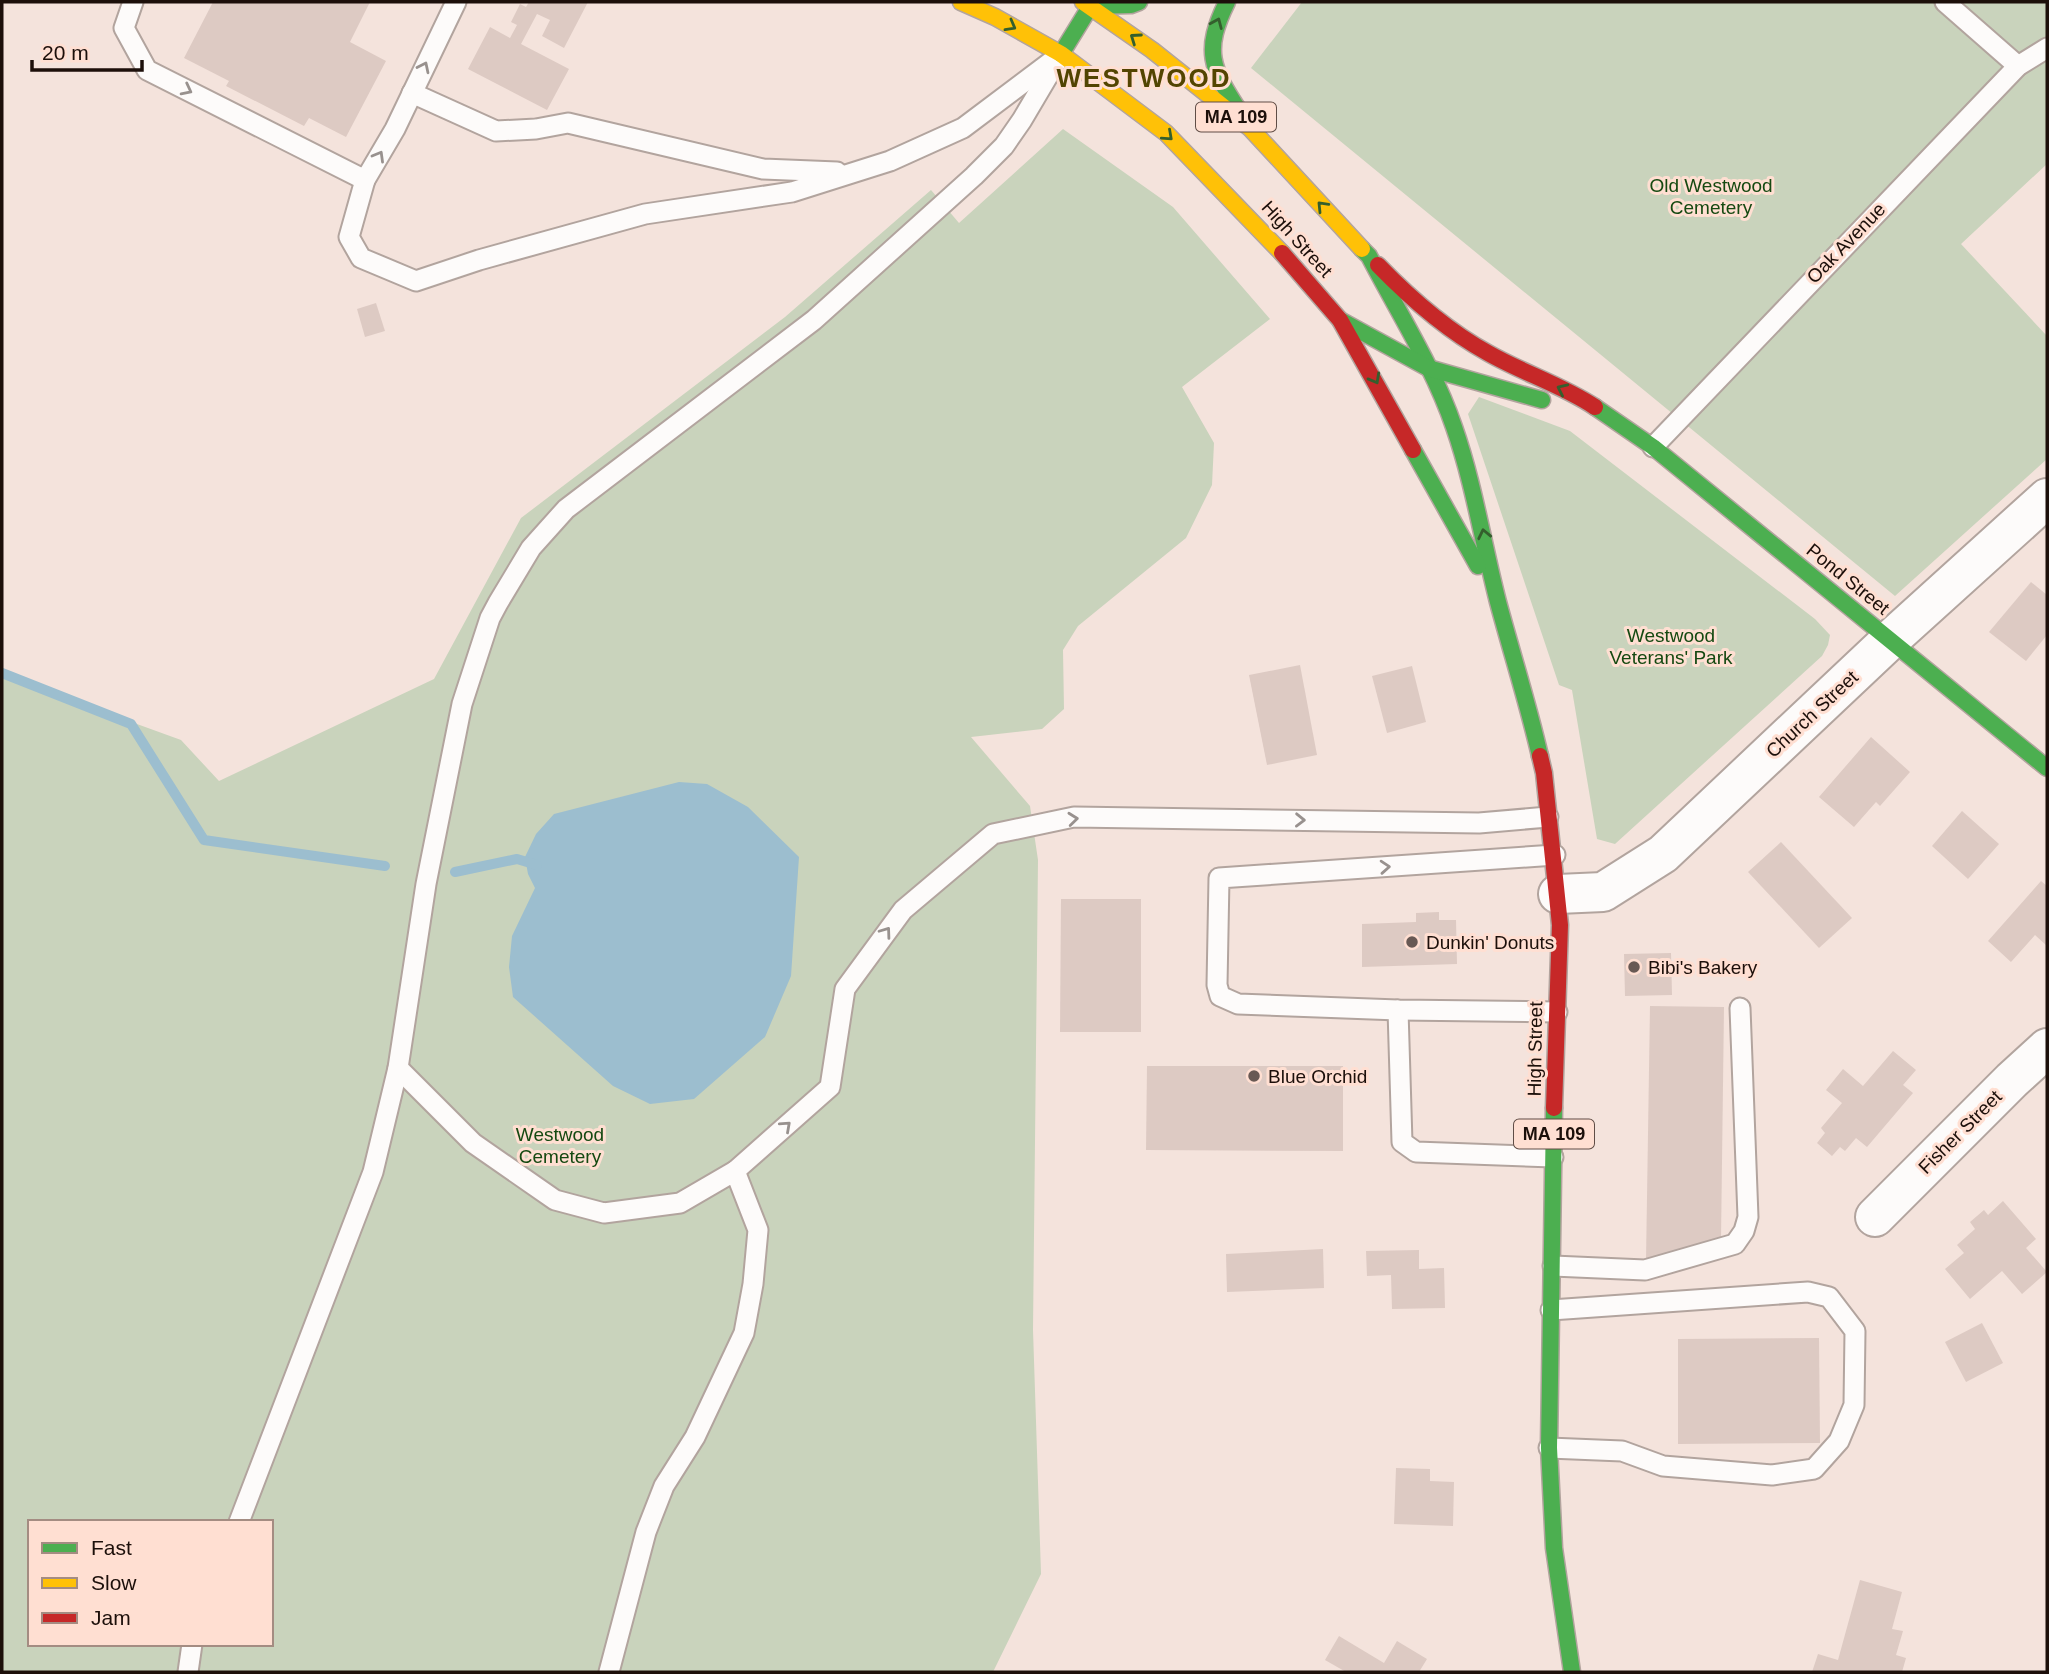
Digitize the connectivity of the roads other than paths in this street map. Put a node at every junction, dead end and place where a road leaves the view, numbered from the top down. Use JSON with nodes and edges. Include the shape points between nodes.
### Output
{"nodes":[{"id":1,"x":133,"y":2,"type":"edge"},
{"id":2,"x":456,"y":2,"type":"edge"},
{"id":3,"x":961,"y":2,"type":"edge"},
{"id":4,"x":1139,"y":2,"type":"edge"},
{"id":5,"x":1227,"y":2,"type":"edge"},
{"id":6,"x":1945,"y":2,"type":"edge"},
{"id":7,"x":1089,"y":3,"type":"edge"},
{"id":8,"x":2047,"y":48,"type":"edge"},
{"id":9,"x":1061,"y":54,"type":"junction"},
{"id":10,"x":2018,"y":66,"type":"junction"},
{"id":11,"x":412,"y":93,"type":"junction"},
{"id":12,"x":1250,"y":128,"type":"junction"},
{"id":13,"x":849,"y":172,"type":"junction"},
{"id":14,"x":365,"y":180,"type":"junction"},
{"id":15,"x":1369,"y":256,"type":"junction"},
{"id":16,"x":1340,"y":320,"type":"junction"},
{"id":17,"x":1428,"y":368,"type":"junction"},
{"id":18,"x":1621,"y":424,"type":"junction"},
{"id":19,"x":1653,"y":447,"type":"junction"},
{"id":20,"x":2047,"y":498,"type":"edge"},
{"id":21,"x":1498,"y":601,"type":"junction"},
{"id":22,"x":1890,"y":640,"type":"junction"},
{"id":23,"x":2047,"y":768,"type":"edge"},
{"id":24,"x":1548,"y":817,"type":"junction"},
{"id":25,"x":1555,"y":855,"type":"junction"},
{"id":26,"x":1558,"y":894,"type":"junction"},
{"id":27,"x":1740,"y":1008,"type":"dead end"},
{"id":28,"x":1398,"y":1010,"type":"junction"},
{"id":29,"x":1557,"y":1012,"type":"junction"},
{"id":30,"x":2047,"y":1048,"type":"edge"},
{"id":31,"x":398,"y":1068,"type":"junction"},
{"id":32,"x":1553,"y":1157,"type":"junction"},
{"id":33,"x":735,"y":1171,"type":"junction"},
{"id":34,"x":1875,"y":1217,"type":"dead end"},
{"id":35,"x":1553,"y":1266,"type":"junction"},
{"id":36,"x":1551,"y":1310,"type":"junction"},
{"id":37,"x":1549,"y":1448,"type":"junction"},
{"id":38,"x":240,"y":1520,"type":"edge"},
{"id":39,"x":192,"y":1646,"type":"edge"},
{"id":40,"x":188,"y":1672,"type":"edge"},
{"id":41,"x":609,"y":1672,"type":"edge"},
{"id":42,"x":1572,"y":1672,"type":"edge"}],
"edges":[{"from":1,"to":14,"type":"lane","one_way":true,"via":[[124,28],[147,70]]},
{"from":11,"to":2,"type":"lane","one_way":true},
{"from":3,"to":9,"type":"main road","name":"High Street","number":"MA 109","one_way":true},
{"from":4,"to":7,"type":"main road"},
{"from":12,"to":5,"type":"main road","one_way":true,"via":[[1216,77],[1211,40]]},
{"from":6,"to":10,"type":"lane"},
{"from":7,"to":9,"type":"main road"},
{"from":12,"to":7,"type":"main road","name":"High Street","number":"MA 109","one_way":true},
{"from":8,"to":10,"type":"lane","name":"Oak Avenue"},
{"from":9,"to":13,"type":"lane","via":[[963,128],[890,161]]},
{"from":9,"to":16,"type":"main road","name":"High Street","number":"MA 109","one_way":true,"via":[[1166,133]]},
{"from":9,"to":31,"type":"lane","via":[[1004,146],[944,205],[814,320],[566,509],[531,548],[490,618],[462,704],[426,884]]},
{"from":10,"to":19,"type":"lane","name":"Oak Avenue"},
{"from":11,"to":13,"type":"lane","via":[[496,131],[568,123],[763,169]]},
{"from":14,"to":11,"type":"lane","one_way":true},
{"from":15,"to":12,"type":"main road","name":"High Street","number":"MA 109","one_way":true},
{"from":13,"to":14,"type":"lane","via":[[792,192],[645,214],[416,281],[361,258],[349,237]]},
{"from":15,"to":17,"type":"main road","name":"High Street","number":"MA 109"},
{"from":18,"to":15,"type":"main road","name":"Pond Street","one_way":true,"via":[[1443,325]]},
{"from":16,"to":17,"type":"main road","name":"Pond Street"},
{"from":16,"to":21,"type":"main road","name":"High Street","number":"MA 109","one_way":true},
{"from":17,"to":18,"type":"main road","name":"Pond Street"},
{"from":21,"to":17,"type":"main road","name":"High Street","number":"MA 109","one_way":true,"via":[[1454,426]]},
{"from":18,"to":19,"type":"main road","name":"Pond Street"},
{"from":19,"to":22,"type":"main road","name":"Pond Street"},
{"from":20,"to":22,"type":"street","name":"Church Street"},
{"from":21,"to":24,"type":"main road","name":"High Street","number":"MA 109","via":[[1531,711]]},
{"from":22,"to":23,"type":"main road","name":"Pond Street"},
{"from":22,"to":26,"type":"street","name":"Church Street","via":[[1663,854],[1603,892]]},
{"from":24,"to":25,"type":"main road","name":"High Street","number":"MA 109"},
{"from":33,"to":24,"type":"lane","one_way":true,"via":[[830,1087],[845,989],[903,910],[993,834],[1074,817],[1479,823]]},
{"from":25,"to":26,"type":"main road","name":"High Street","number":"MA 109"},
{"from":28,"to":25,"type":"lane","one_way":true,"via":[[1238,1004],[1220,996],[1219,878]]},
{"from":26,"to":29,"type":"main road","name":"High Street","number":"MA 109"},
{"from":27,"to":35,"type":"lane","via":[[1748,1217],[1735,1244],[1645,1270]]},
{"from":28,"to":29,"type":"lane"},
{"from":28,"to":32,"type":"lane","via":[[1402,1142],[1416,1152]]},
{"from":29,"to":32,"type":"main road","name":"High Street","number":"MA 109"},
{"from":30,"to":34,"type":"street","name":"Fisher Street"},
{"from":31,"to":33,"type":"lane","via":[[473,1143],[555,1200],[604,1213],[680,1203]]},
{"from":31,"to":38,"type":"lane","via":[[373,1172]]},
{"from":32,"to":35,"type":"main road","name":"High Street","number":"MA 109"},
{"from":33,"to":41,"type":"lane","via":[[758,1230],[744,1333],[646,1532]]},
{"from":35,"to":36,"type":"main road","name":"High Street","number":"MA 109"},
{"from":36,"to":37,"type":"main road","name":"High Street","number":"MA 109"},
{"from":36,"to":37,"type":"lane","via":[[1808,1293],[1829,1297],[1855,1331],[1854,1405],[1839,1441],[1814,1469],[1772,1475],[1663,1466],[1622,1451]]},
{"from":37,"to":42,"type":"main road","name":"High Street","number":"MA 109","via":[[1554,1548]]},
{"from":39,"to":40,"type":"lane"}]}
